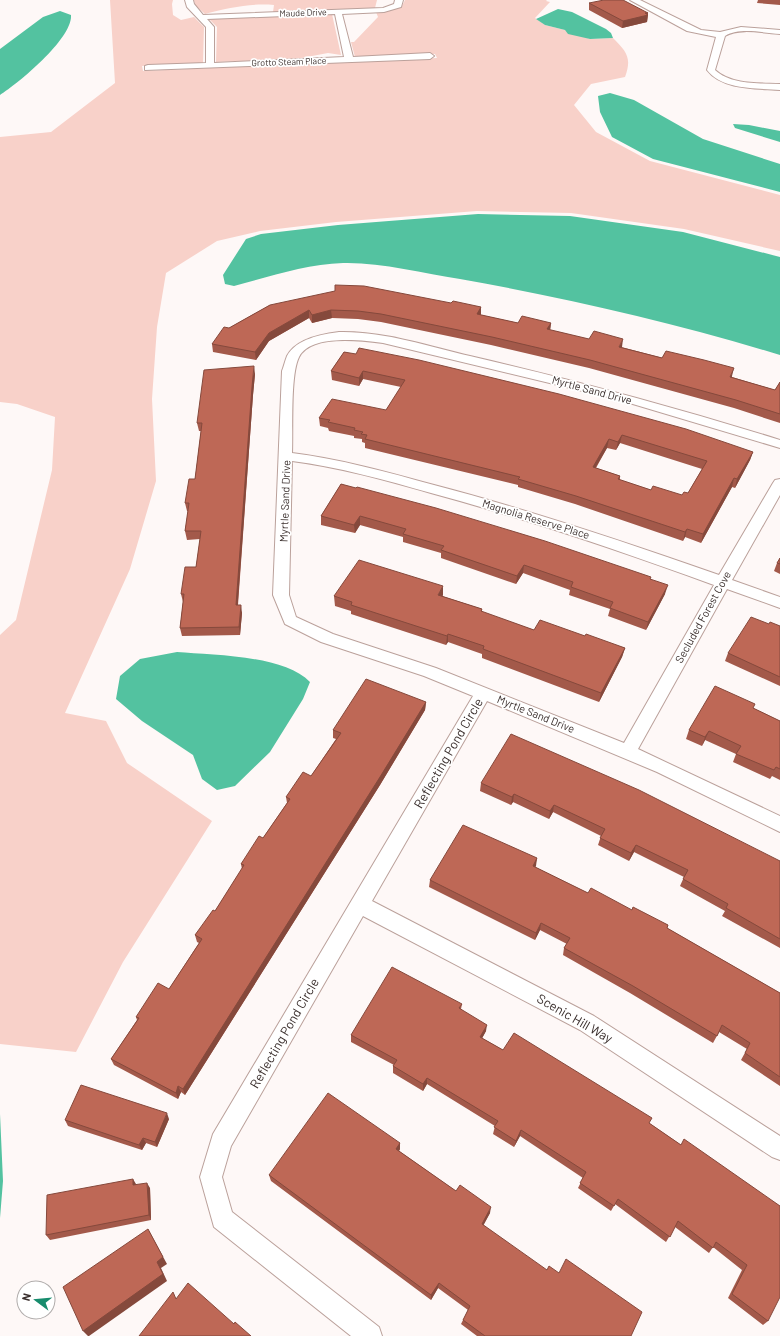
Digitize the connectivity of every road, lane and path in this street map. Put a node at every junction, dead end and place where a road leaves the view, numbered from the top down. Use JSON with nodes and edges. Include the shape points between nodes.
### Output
{"nodes":[{"id":1,"x":189,"y":0,"type":"edge"},
{"id":2,"x":400,"y":0,"type":"edge"},
{"id":3,"x":634,"y":0,"type":"edge"},
{"id":4,"x":338,"y":12,"type":"junction"},
{"id":5,"x":201,"y":17,"type":"junction"},
{"id":6,"x":780,"y":32,"type":"edge"},
{"id":7,"x":721,"y":35,"type":"junction"},
{"id":8,"x":430,"y":56,"type":"dead end"},
{"id":9,"x":349,"y":59,"type":"junction"},
{"id":10,"x":210,"y":65,"type":"junction"},
{"id":11,"x":148,"y":68,"type":"dead end"},
{"id":12,"x":780,"y":87,"type":"edge"},
{"id":13,"x":780,"y":444,"type":"edge"},
{"id":14,"x":286,"y":456,"type":"junction"},
{"id":15,"x":780,"y":483,"type":"edge"},
{"id":16,"x":722,"y":582,"type":"junction"},
{"id":17,"x":780,"y":603,"type":"edge"},
{"id":18,"x":483,"y":693,"type":"junction"},
{"id":19,"x":628,"y":752,"type":"junction"},
{"id":20,"x":780,"y":824,"type":"edge"},
{"id":21,"x":359,"y":904,"type":"junction"},
{"id":22,"x":780,"y":1149,"type":"edge"},
{"id":23,"x":370,"y":1336,"type":"edge"}],
"edges":[{"from":1,"to":5,"type":"street","via":[[190,5]]},
{"from":2,"to":4,"type":"street","name":"Maude Drive","via":[[398,5],[384,10]]},
{"from":3,"to":7,"type":"street","via":[[690,28]]},
{"from":4,"to":5,"type":"street","name":"Maude Drive"},
{"from":4,"to":9,"type":"street"},
{"from":5,"to":10,"type":"street","via":[[210,27]]},
{"from":6,"to":7,"type":"street","via":[[732,29]]},
{"from":7,"to":12,"type":"street","via":[[711,70],[717,77]]},
{"from":8,"to":9,"type":"street","name":"Grotto Steam Place"},
{"from":9,"to":10,"type":"street","name":"Grotto Steam Place"},
{"from":10,"to":11,"type":"street","name":"Grotto Steam Place"},
{"from":13,"to":14,"type":"street","name":"Myrtle Sand Drive","via":[[579,386],[399,344],[365,337],[339,336],[320,340],[294,355],[288,371]]},
{"from":14,"to":16,"type":"street","name":"Magnolia Reserve Place","via":[[322,460],[479,501],[570,529]]},
{"from":14,"to":18,"type":"street","name":"Myrtle Sand Drive","via":[[281,595],[290,620],[327,638],[430,672]]},
{"from":15,"to":16,"type":"street","name":"Secluded Forest Cove"},
{"from":16,"to":17,"type":"street","name":"Magnolia Reserve Place"},
{"from":16,"to":19,"type":"street","name":"Secluded Forest Cove"},
{"from":18,"to":19,"type":"street","name":"Myrtle Sand Drive"},
{"from":18,"to":21,"type":"street","name":"Reflecting Pond Circle"},
{"from":19,"to":20,"type":"street","name":"Myrtle Sand Drive","via":[[663,766]]},
{"from":21,"to":22,"type":"street","name":"Scenic Hill Way","via":[[587,1023]]},
{"from":21,"to":23,"type":"street","name":"Reflecting Pond Circle","via":[[221,1142],[211,1177],[222,1219]]}]}
